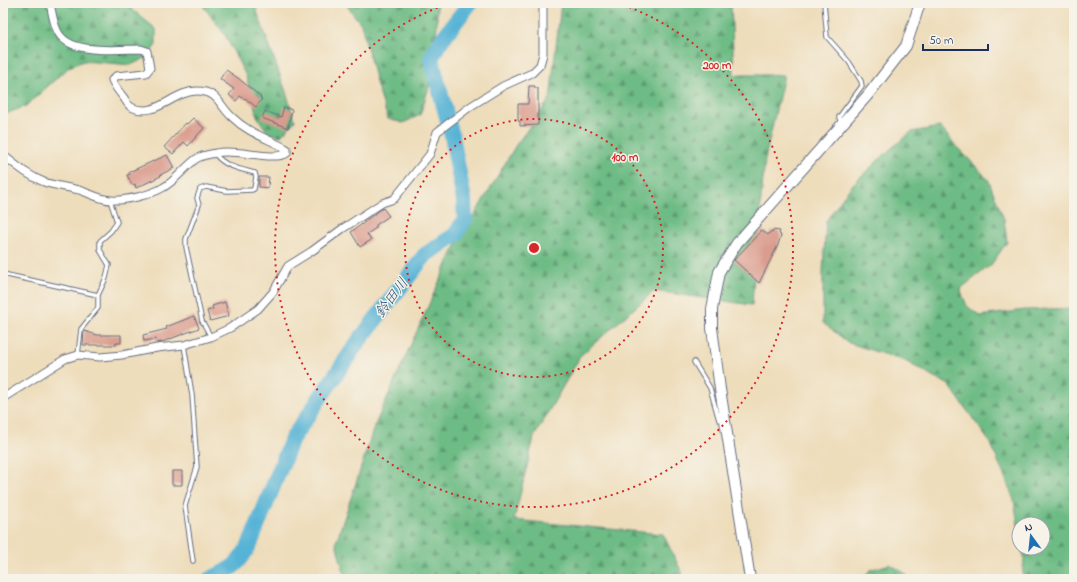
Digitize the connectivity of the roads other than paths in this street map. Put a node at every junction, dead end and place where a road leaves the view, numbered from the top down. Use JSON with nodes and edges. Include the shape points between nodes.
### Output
{"nodes":[{"id":1,"x":50,"y":3,"type":"edge"},
{"id":2,"x":543,"y":3,"type":"edge"},
{"id":3,"x":824,"y":3,"type":"edge"},
{"id":4,"x":920,"y":3,"type":"edge"},
{"id":5,"x":841,"y":125,"type":"junction"},
{"id":6,"x":215,"y":153,"type":"junction"},
{"id":7,"x":3,"y":156,"type":"edge"},
{"id":8,"x":110,"y":200,"type":"junction"},
{"id":9,"x":3,"y":274,"type":"edge"},
{"id":10,"x":98,"y":295,"type":"junction"},
{"id":11,"x":211,"y":337,"type":"junction"},
{"id":12,"x":184,"y":344,"type":"junction"},
{"id":13,"x":78,"y":355,"type":"junction"},
{"id":14,"x":694,"y":362,"type":"dead end"},
{"id":15,"x":3,"y":398,"type":"edge"},
{"id":16,"x":725,"y":419,"type":"junction"},
{"id":17,"x":193,"y":561,"type":"dead end"},
{"id":18,"x":750,"y":579,"type":"edge"}],
"edges":[{"from":1,"to":6,"type":"street","via":[[57,32],[65,41],[81,48],[141,48],[147,51],[150,68],[146,73],[116,76],[112,80],[130,107],[145,111],[180,94],[208,92],[216,96],[231,117],[251,132],[287,149],[287,153],[282,156],[226,151]]},
{"from":2,"to":11,"type":"street","via":[[543,54],[540,64],[532,73],[503,86],[437,132],[430,154],[394,199],[382,203],[288,266],[273,292],[258,309]]},
{"from":3,"to":5,"type":"lane","via":[[827,37],[849,62],[862,86],[839,117]]},
{"from":4,"to":5,"type":"street","via":[[906,46]]},
{"from":5,"to":16,"type":"street","via":[[737,243],[719,272],[712,309],[712,328]]},
{"from":6,"to":8,"type":"street","via":[[196,158],[176,179],[162,188],[144,195]]},
{"from":6,"to":11,"type":"lane","via":[[221,161],[254,173],[256,178],[252,190],[227,191],[206,187],[200,189],[197,198],[199,205],[186,239],[186,247],[202,321]]},
{"from":7,"to":8,"type":"street","via":[[44,182]]},
{"from":8,"to":10,"type":"lane","via":[[117,222],[100,241],[100,250],[109,265]]},
{"from":9,"to":10,"type":"lane"},
{"from":10,"to":13,"type":"lane","via":[[98,308],[81,329]]},
{"from":11,"to":12,"type":"street"},
{"from":12,"to":13,"type":"street","via":[[122,356]]},
{"from":12,"to":17,"type":"lane","via":[[192,395],[197,467],[185,506]]},
{"from":13,"to":15,"type":"street","via":[[65,359]]},
{"from":14,"to":16,"type":"lane","via":[[710,388],[718,420]]},
{"from":16,"to":18,"type":"street"}]}
